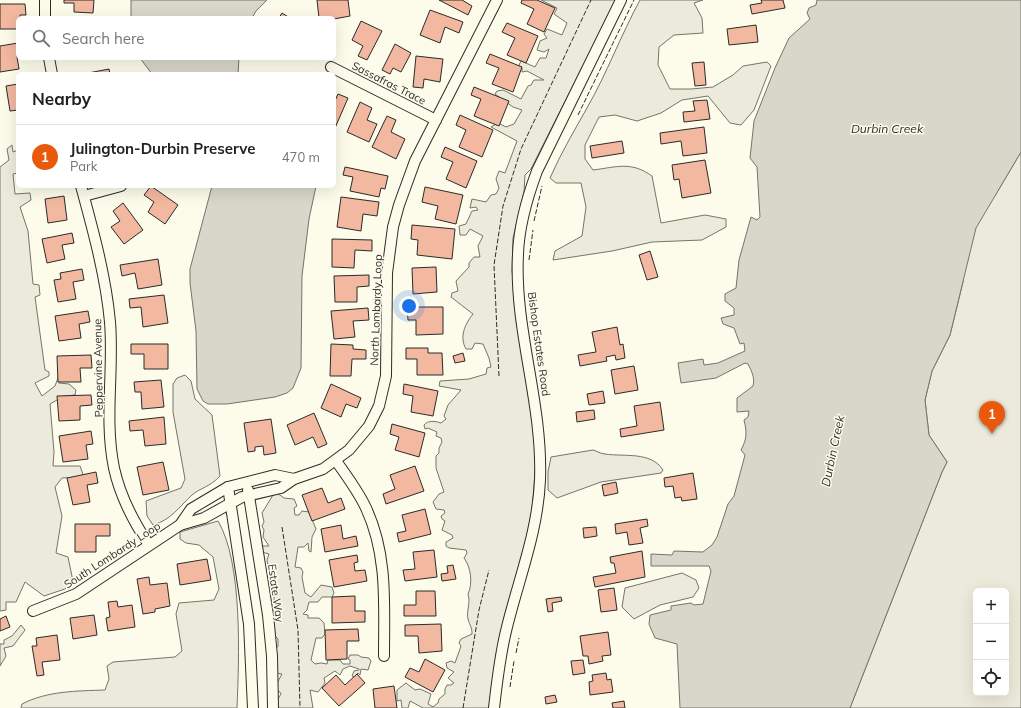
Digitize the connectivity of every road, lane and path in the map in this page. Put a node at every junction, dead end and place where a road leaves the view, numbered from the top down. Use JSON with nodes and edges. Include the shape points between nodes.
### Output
{"nodes":[{"id":1,"x":45,"y":0,"type":"edge"},
{"id":2,"x":496,"y":0,"type":"edge"},
{"id":3,"x":621,"y":0,"type":"edge"},
{"id":4,"x":45,"y":16,"type":"edge"},
{"id":5,"x":49,"y":60,"type":"edge"},
{"id":6,"x":331,"y":67,"type":"dead end"},
{"id":7,"x":52,"y":72,"type":"edge"},
{"id":8,"x":436,"y":120,"type":"junction"},
{"id":9,"x":106,"y":188,"type":"edge"},
{"id":10,"x":83,"y":191,"type":"edge"},
{"id":11,"x":336,"y":461,"type":"junction"},
{"id":12,"x":294,"y":479,"type":"junction"},
{"id":13,"x":242,"y":483,"type":"junction"},
{"id":14,"x":228,"y":487,"type":"junction"},
{"id":15,"x":245,"y":496,"type":"junction"},
{"id":16,"x":230,"y":503,"type":"junction"},
{"id":17,"x":180,"y":525,"type":"junction"},
{"id":18,"x":149,"y":545,"type":"junction"},
{"id":19,"x":33,"y":611,"type":"dead end"},
{"id":20,"x":384,"y":656,"type":"dead end"},
{"id":21,"x":253,"y":708,"type":"edge"},
{"id":22,"x":273,"y":708,"type":"edge"},
{"id":23,"x":494,"y":708,"type":"edge"}],
"edges":[{"from":1,"to":4,"type":"street"},
{"from":2,"to":8,"type":"street","name":"North Lombardy Loop"},
{"from":3,"to":23,"type":"street","name":"Bishop Estates Road","via":[[537,171],[528,195],[519,236],[520,302],[536,412],[540,479],[533,535],[500,654]]},
{"from":5,"to":7,"type":"street"},
{"from":6,"to":8,"type":"street","name":"Sassafras Trace"},
{"from":8,"to":11,"type":"street","name":"North Lombardy Loop","via":[[406,183],[393,227],[387,273],[386,376],[381,398],[373,420],[360,439]]},
{"from":9,"to":10,"type":"street"},
{"from":10,"to":18,"type":"street","name":"Peppervine Avenue","via":[[103,278],[110,322],[111,445],[114,468],[128,508]]},
{"from":11,"to":12,"type":"street","name":"North Lombardy Loop","via":[[323,469]]},
{"from":11,"to":20,"type":"street","via":[[366,507],[379,545],[384,583]]},
{"from":12,"to":13,"type":"street","via":[[275,475]]},
{"from":12,"to":15,"type":"street","name":"North Lombardy Loop","via":[[281,488]]},
{"from":13,"to":14,"type":"street","name":"South Lombardy Loop"},
{"from":13,"to":15,"type":"street","name":"Estate Way"},
{"from":14,"to":16,"type":"street"},
{"from":14,"to":17,"type":"street","name":"South Lombardy Loop","via":[[191,509]]},
{"from":15,"to":16,"type":"street","name":"South Lombardy Loop"},
{"from":15,"to":22,"type":"street","name":"Estate Way","via":[[268,615]]},
{"from":16,"to":17,"type":"street","name":"South Lombardy Loop","via":[[204,518]]},
{"from":16,"to":21,"type":"street","via":[[249,624]]},
{"from":17,"to":18,"type":"street","name":"South Lombardy Loop"},
{"from":18,"to":19,"type":"street","name":"South Lombardy Loop","via":[[76,594]]}]}
